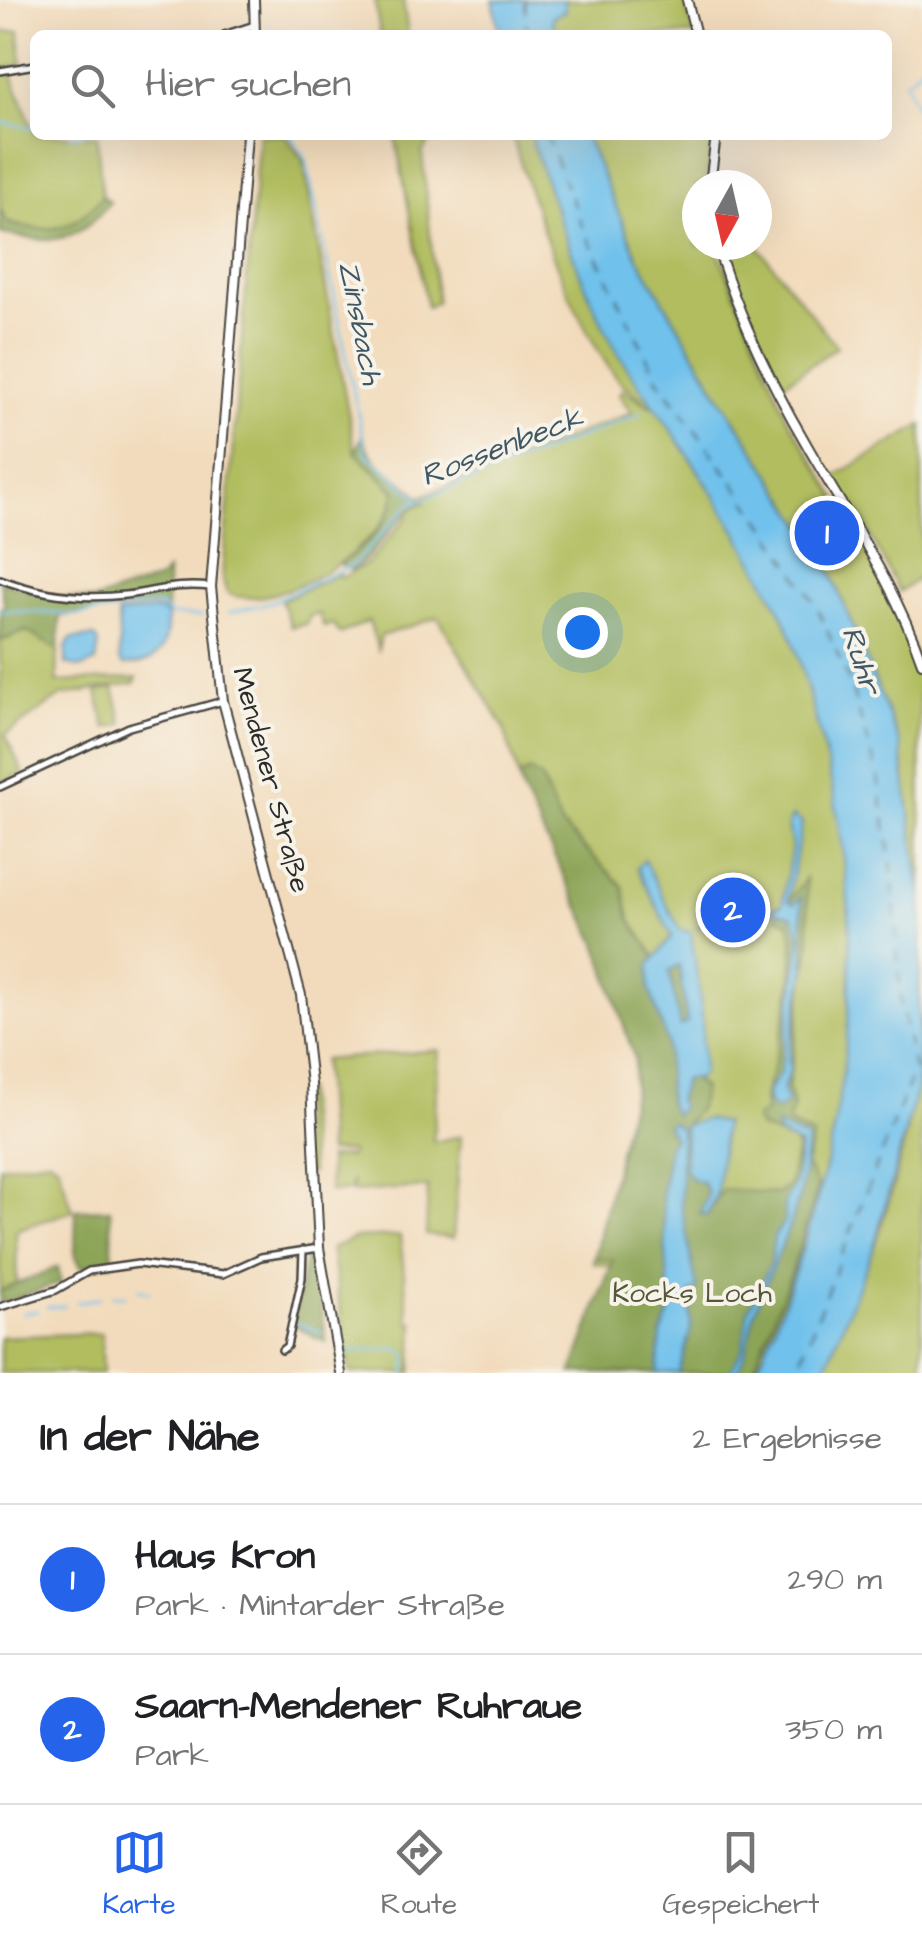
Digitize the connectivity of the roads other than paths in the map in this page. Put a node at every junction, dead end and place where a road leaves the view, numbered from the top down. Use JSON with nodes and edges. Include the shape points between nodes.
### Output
{"nodes":[{"id":1,"x":254,"y":0,"type":"edge"},
{"id":2,"x":687,"y":0,"type":"edge"},
{"id":3,"x":255,"y":30,"type":"edge"},
{"id":4,"x":695,"y":30,"type":"edge"},
{"id":5,"x":30,"y":66,"type":"edge"},
{"id":6,"x":0,"y":71,"type":"edge"},
{"id":7,"x":247,"y":140,"type":"edge"},
{"id":8,"x":715,"y":140,"type":"edge"},
{"id":9,"x":712,"y":170,"type":"edge"},
{"id":10,"x":723,"y":260,"type":"edge"},
{"id":11,"x":0,"y":580,"type":"edge"},
{"id":12,"x":211,"y":587,"type":"junction"},
{"id":13,"x":922,"y":663,"type":"edge"},
{"id":14,"x":223,"y":700,"type":"junction"},
{"id":15,"x":0,"y":787,"type":"edge"},
{"id":16,"x":320,"y":1248,"type":"junction"},
{"id":17,"x":302,"y":1250,"type":"junction"},
{"id":18,"x":0,"y":1307,"type":"edge"},
{"id":19,"x":282,"y":1350,"type":"dead end"},
{"id":20,"x":341,"y":1373,"type":"edge"}],
"edges":[{"from":1,"to":3,"type":"main road"},
{"from":2,"to":4,"type":"main road"},
{"from":5,"to":6,"type":"street"},
{"from":7,"to":12,"type":"main road","name":"Mendener Straße"},
{"from":8,"to":9,"type":"main road"},
{"from":10,"to":13,"type":"main road","via":[[772,379],[862,533]]},
{"from":11,"to":12,"type":"street","via":[[87,598],[172,584]]},
{"from":12,"to":14,"type":"main road","name":"Mendener Straße"},
{"from":14,"to":15,"type":"street","via":[[128,727]]},
{"from":14,"to":16,"type":"main road","name":"Mendener Straße","via":[[301,995]]},
{"from":16,"to":17,"type":"street"},
{"from":16,"to":20,"type":"main road","name":"Mendener Straße"},
{"from":17,"to":18,"type":"street","via":[[261,1257],[222,1274],[138,1264],[89,1270],[56,1290]]},
{"from":17,"to":19,"type":"street","via":[[302,1278]]}]}
